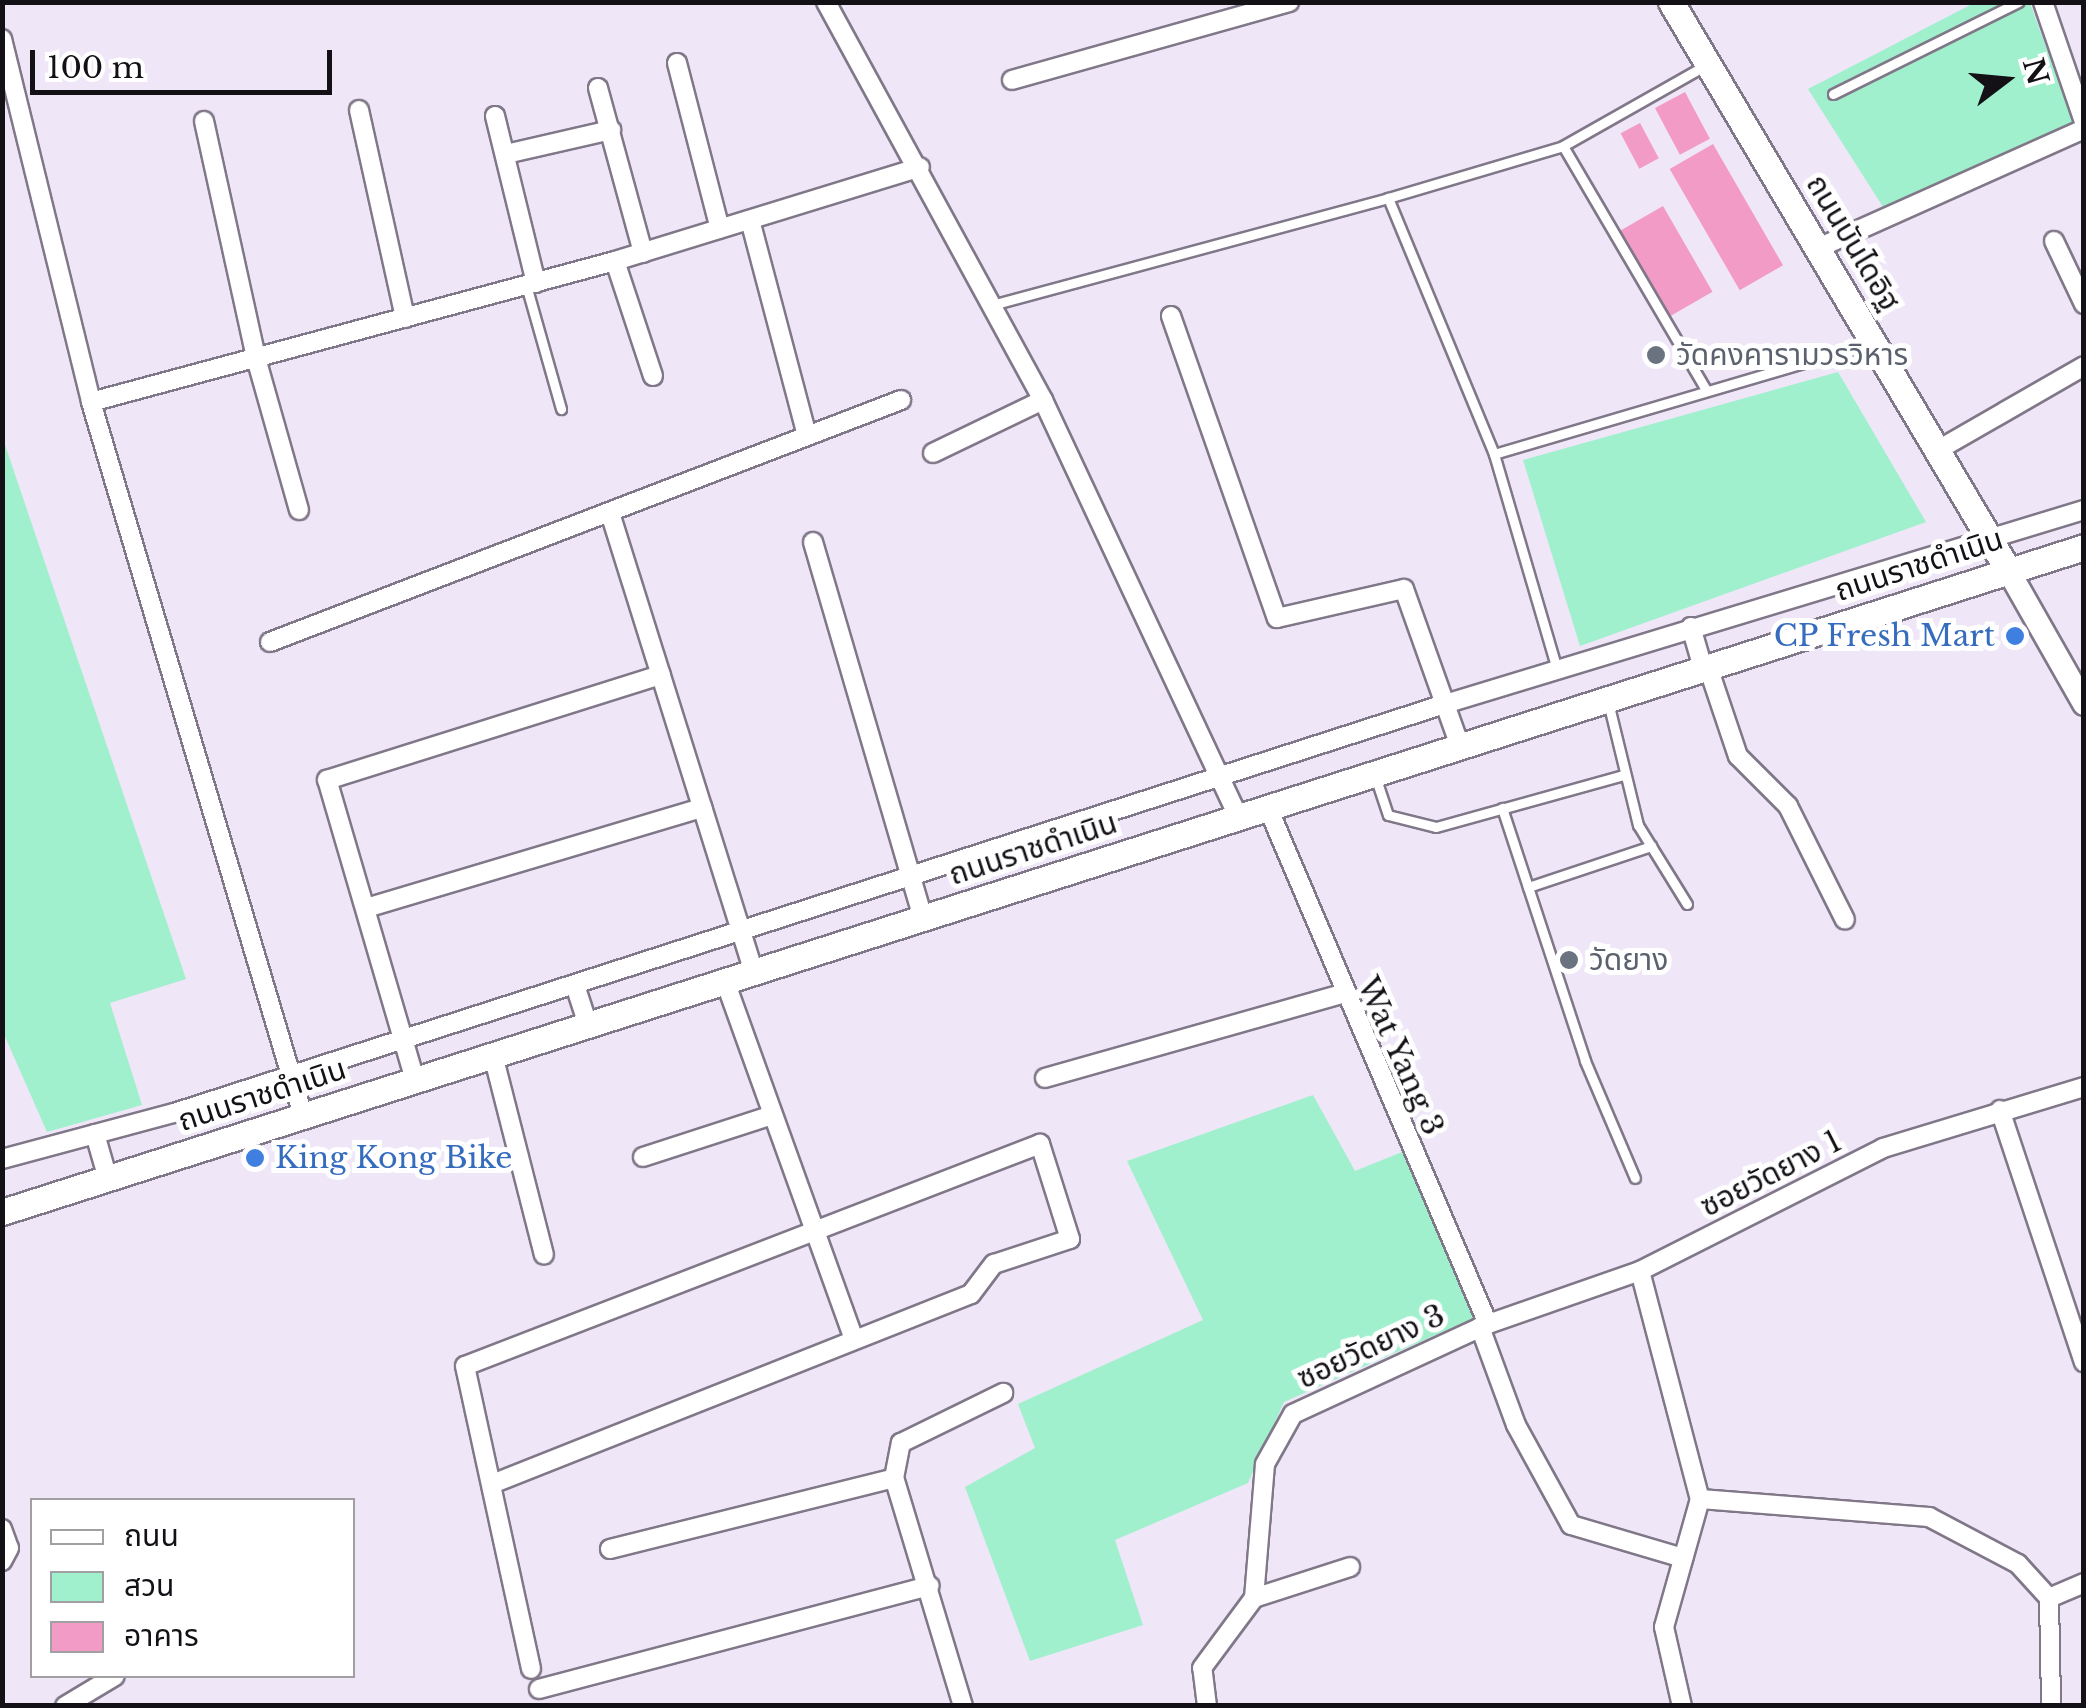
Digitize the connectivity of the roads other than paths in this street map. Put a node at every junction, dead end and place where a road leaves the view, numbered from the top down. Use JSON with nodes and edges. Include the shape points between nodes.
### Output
{"nodes":[{"id":1,"x":826,"y":2,"type":"edge"},
{"id":2,"x":1290,"y":2,"type":"edge"},
{"id":3,"x":1672,"y":2,"type":"edge"},
{"id":4,"x":2018,"y":2,"type":"edge"},
{"id":5,"x":2043,"y":2,"type":"edge"},
{"id":6,"x":2,"y":40,"type":"edge"},
{"id":7,"x":677,"y":62,"type":"dead end"},
{"id":8,"x":1708,"y":63,"type":"junction"},
{"id":9,"x":1012,"y":80,"type":"dead end"},
{"id":10,"x":598,"y":88,"type":"dead end"},
{"id":11,"x":1834,"y":94,"type":"dead end"},
{"id":12,"x":359,"y":110,"type":"dead end"},
{"id":13,"x":495,"y":116,"type":"dead end"},
{"id":14,"x":204,"y":121,"type":"dead end"},
{"id":15,"x":2084,"y":125,"type":"edge"},
{"id":16,"x":610,"y":130,"type":"junction"},
{"id":17,"x":1563,"y":146,"type":"junction"},
{"id":18,"x":506,"y":154,"type":"junction"},
{"id":19,"x":920,"y":168,"type":"junction"},
{"id":20,"x":1388,"y":198,"type":"junction"},
{"id":21,"x":750,"y":220,"type":"junction"},
{"id":22,"x":720,"y":229,"type":"junction"},
{"id":23,"x":2054,"y":241,"type":"dead end"},
{"id":24,"x":1818,"y":248,"type":"junction"},
{"id":25,"x":643,"y":253,"type":"junction"},
{"id":26,"x":616,"y":261,"type":"junction"},
{"id":27,"x":531,"y":284,"type":"junction"},
{"id":28,"x":992,"y":304,"type":"junction"},
{"id":29,"x":2084,"y":304,"type":"edge"},
{"id":30,"x":1172,"y":316,"type":"dead end"},
{"id":31,"x":405,"y":318,"type":"junction"},
{"id":32,"x":1874,"y":342,"type":"junction"},
{"id":33,"x":256,"y":358,"type":"junction"},
{"id":34,"x":2084,"y":366,"type":"edge"},
{"id":35,"x":652,"y":376,"type":"dead end"},
{"id":36,"x":1708,"y":391,"type":"junction"},
{"id":37,"x":901,"y":400,"type":"dead end"},
{"id":38,"x":1044,"y":400,"type":"junction"},
{"id":39,"x":91,"y":402,"type":"junction"},
{"id":40,"x":562,"y":409,"type":"dead end"},
{"id":41,"x":807,"y":436,"type":"junction"},
{"id":42,"x":1938,"y":450,"type":"junction"},
{"id":43,"x":933,"y":452,"type":"dead end"},
{"id":44,"x":1494,"y":454,"type":"junction"},
{"id":45,"x":299,"y":510,"type":"dead end"},
{"id":46,"x":2084,"y":510,"type":"edge"},
{"id":47,"x":610,"y":513,"type":"junction"},
{"id":48,"x":1992,"y":539,"type":"junction"},
{"id":49,"x":813,"y":542,"type":"dead end"},
{"id":50,"x":2084,"y":547,"type":"edge"},
{"id":51,"x":2008,"y":570,"type":"junction"},
{"id":52,"x":1691,"y":628,"type":"junction"},
{"id":53,"x":270,"y":642,"type":"dead end"},
{"id":54,"x":1706,"y":668,"type":"junction"},
{"id":55,"x":1557,"y":669,"type":"junction"},
{"id":56,"x":661,"y":675,"type":"junction"},
{"id":57,"x":1607,"y":699,"type":"junction"},
{"id":58,"x":1446,"y":704,"type":"junction"},
{"id":59,"x":2084,"y":704,"type":"edge"},
{"id":60,"x":1460,"y":746,"type":"junction"},
{"id":61,"x":1374,"y":774,"type":"junction"},
{"id":62,"x":1623,"y":775,"type":"junction"},
{"id":63,"x":1219,"y":776,"type":"junction"},
{"id":64,"x":702,"y":808,"type":"junction"},
{"id":65,"x":1268,"y":808,"type":"junction"},
{"id":66,"x":1502,"y":808,"type":"junction"},
{"id":67,"x":1238,"y":817,"type":"junction"},
{"id":68,"x":1651,"y":846,"type":"junction"},
{"id":69,"x":912,"y":879,"type":"junction"},
{"id":70,"x":1528,"y":887,"type":"junction"},
{"id":71,"x":1688,"y":904,"type":"dead end"},
{"id":72,"x":366,"y":908,"type":"junction"},
{"id":73,"x":923,"y":918,"type":"junction"},
{"id":74,"x":1845,"y":920,"type":"dead end"},
{"id":75,"x":742,"y":935,"type":"junction"},
{"id":76,"x":754,"y":972,"type":"junction"},
{"id":77,"x":726,"y":981,"type":"junction"},
{"id":78,"x":575,"y":985,"type":"junction"},
{"id":79,"x":1342,"y":994,"type":"junction"},
{"id":80,"x":588,"y":1025,"type":"junction"},
{"id":81,"x":403,"y":1038,"type":"junction"},
{"id":82,"x":493,"y":1056,"type":"junction"},
{"id":83,"x":291,"y":1075,"type":"junction"},
{"id":84,"x":1045,"y":1078,"type":"dead end"},
{"id":85,"x":415,"y":1080,"type":"junction"},
{"id":86,"x":2084,"y":1087,"type":"edge"},
{"id":87,"x":2000,"y":1110,"type":"junction"},
{"id":88,"x":772,"y":1115,"type":"junction"},
{"id":89,"x":303,"y":1116,"type":"junction"},
{"id":90,"x":95,"y":1134,"type":"junction"},
{"id":91,"x":644,"y":1157,"type":"dead end"},
{"id":92,"x":2,"y":1159,"type":"edge"},
{"id":93,"x":108,"y":1178,"type":"junction"},
{"id":94,"x":1635,"y":1178,"type":"dead end"},
{"id":95,"x":2,"y":1212,"type":"edge"},
{"id":96,"x":816,"y":1232,"type":"junction"},
{"id":97,"x":544,"y":1255,"type":"dead end"},
{"id":98,"x":1640,"y":1271,"type":"junction"},
{"id":99,"x":1484,"y":1326,"type":"junction"},
{"id":100,"x":854,"y":1339,"type":"junction"},
{"id":101,"x":2084,"y":1362,"type":"edge"},
{"id":102,"x":1003,"y":1393,"type":"dead end"},
{"id":103,"x":894,"y":1478,"type":"junction"},
{"id":104,"x":492,"y":1484,"type":"junction"},
{"id":105,"x":1700,"y":1499,"type":"junction"},
{"id":106,"x":2,"y":1529,"type":"edge"},
{"id":107,"x":610,"y":1550,"type":"dead end"},
{"id":108,"x":1683,"y":1558,"type":"junction"},
{"id":109,"x":2,"y":1561,"type":"edge"},
{"id":110,"x":1350,"y":1567,"type":"dead end"},
{"id":111,"x":2084,"y":1582,"type":"edge"},
{"id":112,"x":930,"y":1586,"type":"junction"},
{"id":113,"x":1254,"y":1598,"type":"junction"},
{"id":114,"x":2049,"y":1598,"type":"junction"},
{"id":115,"x":531,"y":1669,"type":"dead end"},
{"id":116,"x":112,"y":1678,"type":"edge"},
{"id":117,"x":539,"y":1689,"type":"dead end"},
{"id":118,"x":66,"y":1706,"type":"edge"},
{"id":119,"x":963,"y":1706,"type":"edge"},
{"id":120,"x":1207,"y":1706,"type":"edge"},
{"id":121,"x":1682,"y":1706,"type":"edge"},
{"id":122,"x":2051,"y":1706,"type":"edge"}],
"edges":[{"from":1,"to":19,"type":"street"},
{"from":2,"to":9,"type":"street"},
{"from":3,"to":8,"type":"main road","name":"ถนนบันไดอิฐ"},
{"from":4,"to":11,"type":"lane"},
{"from":5,"to":15,"type":"street"},
{"from":6,"to":39,"type":"street"},
{"from":7,"to":22,"type":"street"},
{"from":8,"to":17,"type":"lane"},
{"from":8,"to":24,"type":"main road","name":"ถนนบันไดอิฐ"},
{"from":10,"to":16,"type":"street"},
{"from":12,"to":31,"type":"street"},
{"from":13,"to":18,"type":"street"},
{"from":14,"to":33,"type":"street"},
{"from":15,"to":24,"type":"street"},
{"from":16,"to":18,"type":"street"},
{"from":16,"to":25,"type":"street"},
{"from":17,"to":20,"type":"lane"},
{"from":17,"to":36,"type":"lane"},
{"from":18,"to":27,"type":"street"},
{"from":19,"to":21,"type":"street"},
{"from":19,"to":28,"type":"street"},
{"from":20,"to":28,"type":"lane"},
{"from":20,"to":44,"type":"lane"},
{"from":21,"to":22,"type":"street"},
{"from":21,"to":41,"type":"street"},
{"from":22,"to":25,"type":"street"},
{"from":23,"to":29,"type":"street"},
{"from":24,"to":32,"type":"main road","name":"ถนนบันไดอิฐ"},
{"from":25,"to":26,"type":"street"},
{"from":26,"to":27,"type":"street"},
{"from":26,"to":35,"type":"street"},
{"from":27,"to":31,"type":"street"},
{"from":27,"to":40,"type":"lane"},
{"from":28,"to":38,"type":"street"},
{"from":30,"to":58,"type":"street","via":[[1277,618],[1404,589]]},
{"from":31,"to":33,"type":"street"},
{"from":32,"to":36,"type":"lane"},
{"from":32,"to":42,"type":"main road","name":"ถนนบันไดอิฐ"},
{"from":33,"to":39,"type":"street"},
{"from":33,"to":45,"type":"street"},
{"from":34,"to":42,"type":"street"},
{"from":36,"to":44,"type":"lane"},
{"from":37,"to":41,"type":"street"},
{"from":38,"to":43,"type":"street"},
{"from":38,"to":63,"type":"street"},
{"from":39,"to":83,"type":"street"},
{"from":41,"to":47,"type":"street"},
{"from":42,"to":48,"type":"main road","name":"ถนนบันไดอิฐ"},
{"from":44,"to":55,"type":"lane"},
{"from":46,"to":48,"type":"street"},
{"from":47,"to":53,"type":"street"},
{"from":47,"to":56,"type":"street"},
{"from":48,"to":51,"type":"main road","name":"ถนนบันไดอิฐ"},
{"from":48,"to":52,"type":"street"},
{"from":49,"to":69,"type":"street"},
{"from":50,"to":51,"type":"main road","name":"ถนนราชดำเนิน"},
{"from":51,"to":54,"type":"main road","name":"ถนนราชดำเนิน"},
{"from":51,"to":59,"type":"street"},
{"from":52,"to":54,"type":"street"},
{"from":52,"to":55,"type":"street"},
{"from":54,"to":57,"type":"main road","name":"ถนนราชดำเนิน"},
{"from":54,"to":74,"type":"street","via":[[1738,756],[1788,806]]},
{"from":55,"to":58,"type":"street"},
{"from":56,"to":64,"type":"street"},
{"from":56,"to":72,"type":"street","via":[[326,780]]},
{"from":57,"to":60,"type":"main road","name":"ถนนราชดำเนิน"},
{"from":57,"to":62,"type":"lane"},
{"from":58,"to":60,"type":"street"},
{"from":58,"to":63,"type":"street"},
{"from":60,"to":61,"type":"main road","name":"ถนนราชดำเนิน"},
{"from":61,"to":65,"type":"main road","name":"ถนนราชดำเนิน"},
{"from":61,"to":66,"type":"lane","via":[[1388,815],[1405,821],[1436,827]]},
{"from":62,"to":66,"type":"lane"},
{"from":62,"to":68,"type":"lane"},
{"from":63,"to":67,"type":"street"},
{"from":63,"to":69,"type":"street"},
{"from":64,"to":72,"type":"street"},
{"from":64,"to":75,"type":"street"},
{"from":65,"to":67,"type":"main road","name":"ถนนราชดำเนิน"},
{"from":65,"to":79,"type":"street","name":"Wat Yang 3"},
{"from":66,"to":70,"type":"lane"},
{"from":67,"to":73,"type":"main road","name":"ถนนราชดำเนิน"},
{"from":68,"to":70,"type":"lane"},
{"from":68,"to":71,"type":"lane"},
{"from":69,"to":73,"type":"street"},
{"from":69,"to":75,"type":"street"},
{"from":70,"to":94,"type":"lane","via":[[1585,1061]]},
{"from":72,"to":81,"type":"street"},
{"from":73,"to":76,"type":"main road","name":"ถนนราชดำเนิน"},
{"from":75,"to":76,"type":"street"},
{"from":75,"to":78,"type":"street"},
{"from":76,"to":77,"type":"main road","name":"ถนนราชดำเนิน"},
{"from":77,"to":80,"type":"main road","name":"ถนนราชดำเนิน"},
{"from":77,"to":88,"type":"street"},
{"from":78,"to":80,"type":"street"},
{"from":78,"to":81,"type":"street"},
{"from":79,"to":84,"type":"street"},
{"from":79,"to":99,"type":"street","name":"Wat Yang 3"},
{"from":80,"to":82,"type":"main road","name":"ถนนราชดำเนิน"},
{"from":81,"to":83,"type":"street"},
{"from":81,"to":85,"type":"street"},
{"from":82,"to":85,"type":"main road","name":"ถนนราชดำเนิน"},
{"from":82,"to":97,"type":"street"},
{"from":83,"to":89,"type":"street"},
{"from":83,"to":90,"type":"street"},
{"from":85,"to":89,"type":"main road","name":"ถนนราชดำเนิน"},
{"from":86,"to":87,"type":"street","name":"ซอยวัดยาง 1"},
{"from":87,"to":98,"type":"street","name":"ซอยวัดยาง 1","via":[[1883,1148]]},
{"from":87,"to":101,"type":"street"},
{"from":88,"to":91,"type":"street"},
{"from":88,"to":96,"type":"street"},
{"from":89,"to":93,"type":"main road","name":"ถนนราชดำเนิน"},
{"from":90,"to":92,"type":"street"},
{"from":90,"to":93,"type":"street"},
{"from":93,"to":95,"type":"main road","name":"ถนนราชดำเนิน"},
{"from":96,"to":100,"type":"street"},
{"from":96,"to":100,"type":"street","via":[[1040,1144],[1070,1239],[994,1264],[971,1294]]},
{"from":96,"to":104,"type":"street","via":[[465,1366]]},
{"from":98,"to":99,"type":"street","name":"ซอยวัดยาง 1"},
{"from":98,"to":105,"type":"street"},
{"from":99,"to":108,"type":"street","name":"Wat Yang 3","via":[[1516,1425],[1571,1525]]},
{"from":99,"to":113,"type":"street","name":"ซอยวัดยาง 3","via":[[1293,1414],[1266,1464]]},
{"from":100,"to":104,"type":"street"},
{"from":102,"to":103,"type":"street","via":[[901,1443]]},
{"from":103,"to":107,"type":"street"},
{"from":103,"to":112,"type":"street"},
{"from":104,"to":115,"type":"street"},
{"from":105,"to":108,"type":"street"},
{"from":105,"to":114,"type":"street","via":[[1929,1517],[2018,1564]]},
{"from":106,"to":109,"type":"street","via":[[9,1548]]},
{"from":108,"to":121,"type":"street","via":[[1664,1626]]},
{"from":110,"to":113,"type":"street"},
{"from":111,"to":114,"type":"street"},
{"from":112,"to":117,"type":"street"},
{"from":112,"to":119,"type":"street"},
{"from":113,"to":120,"type":"street","via":[[1202,1668]]},
{"from":114,"to":122,"type":"street"},
{"from":116,"to":118,"type":"street"}]}
